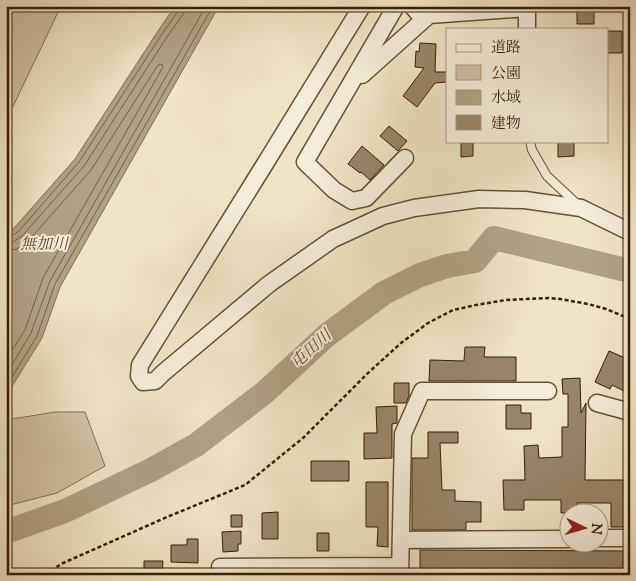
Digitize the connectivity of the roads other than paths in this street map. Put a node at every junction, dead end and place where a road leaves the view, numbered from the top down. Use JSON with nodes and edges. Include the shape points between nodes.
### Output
{"nodes":[{"id":1,"x":362,"y":6,"type":"edge"},
{"id":2,"x":396,"y":6,"type":"edge"},
{"id":3,"x":412,"y":6,"type":"edge"},
{"id":4,"x":527,"y":7,"type":"edge"},
{"id":5,"x":429,"y":15,"type":"junction"},
{"id":6,"x":527,"y":28,"type":"edge"},
{"id":7,"x":350,"y":85,"type":"junction"},
{"id":8,"x":530,"y":142,"type":"edge"},
{"id":9,"x":405,"y":158,"type":"dead end"},
{"id":10,"x":581,"y":208,"type":"junction"},
{"id":11,"x":630,"y":232,"type":"edge"},
{"id":12,"x":548,"y":391,"type":"dead end"},
{"id":13,"x":597,"y":403,"type":"dead end"},
{"id":14,"x":630,"y":412,"type":"edge"},
{"id":15,"x":558,"y":538,"type":"edge"},
{"id":16,"x":608,"y":538,"type":"edge"},
{"id":17,"x":630,"y":538,"type":"edge"},
{"id":18,"x":402,"y":540,"type":"junction"},
{"id":19,"x":400,"y":570,"type":"edge"},
{"id":20,"x":220,"y":575,"type":"edge"}],
"edges":[{"from":1,"to":10,"type":"street","via":[[140,365],[139,376],[143,382],[154,381],[269,284],[333,239],[383,216],[479,199],[525,200]]},
{"from":2,"to":7,"type":"street"},
{"from":3,"to":5,"type":"street","via":[[419,14]]},
{"from":4,"to":5,"type":"street"},
{"from":4,"to":6,"type":"street"},
{"from":5,"to":7,"type":"street"},
{"from":7,"to":9,"type":"street","via":[[305,162],[334,190],[352,201],[366,198]]},
{"from":8,"to":10,"type":"lane","via":[[547,176]]},
{"from":10,"to":11,"type":"street"},
{"from":12,"to":18,"type":"street","via":[[422,391],[403,434]]},
{"from":13,"to":14,"type":"street"},
{"from":15,"to":18,"type":"street"},
{"from":16,"to":17,"type":"street"},
{"from":18,"to":19,"type":"street"},
{"from":19,"to":20,"type":"street","via":[[220,567]]}]}
